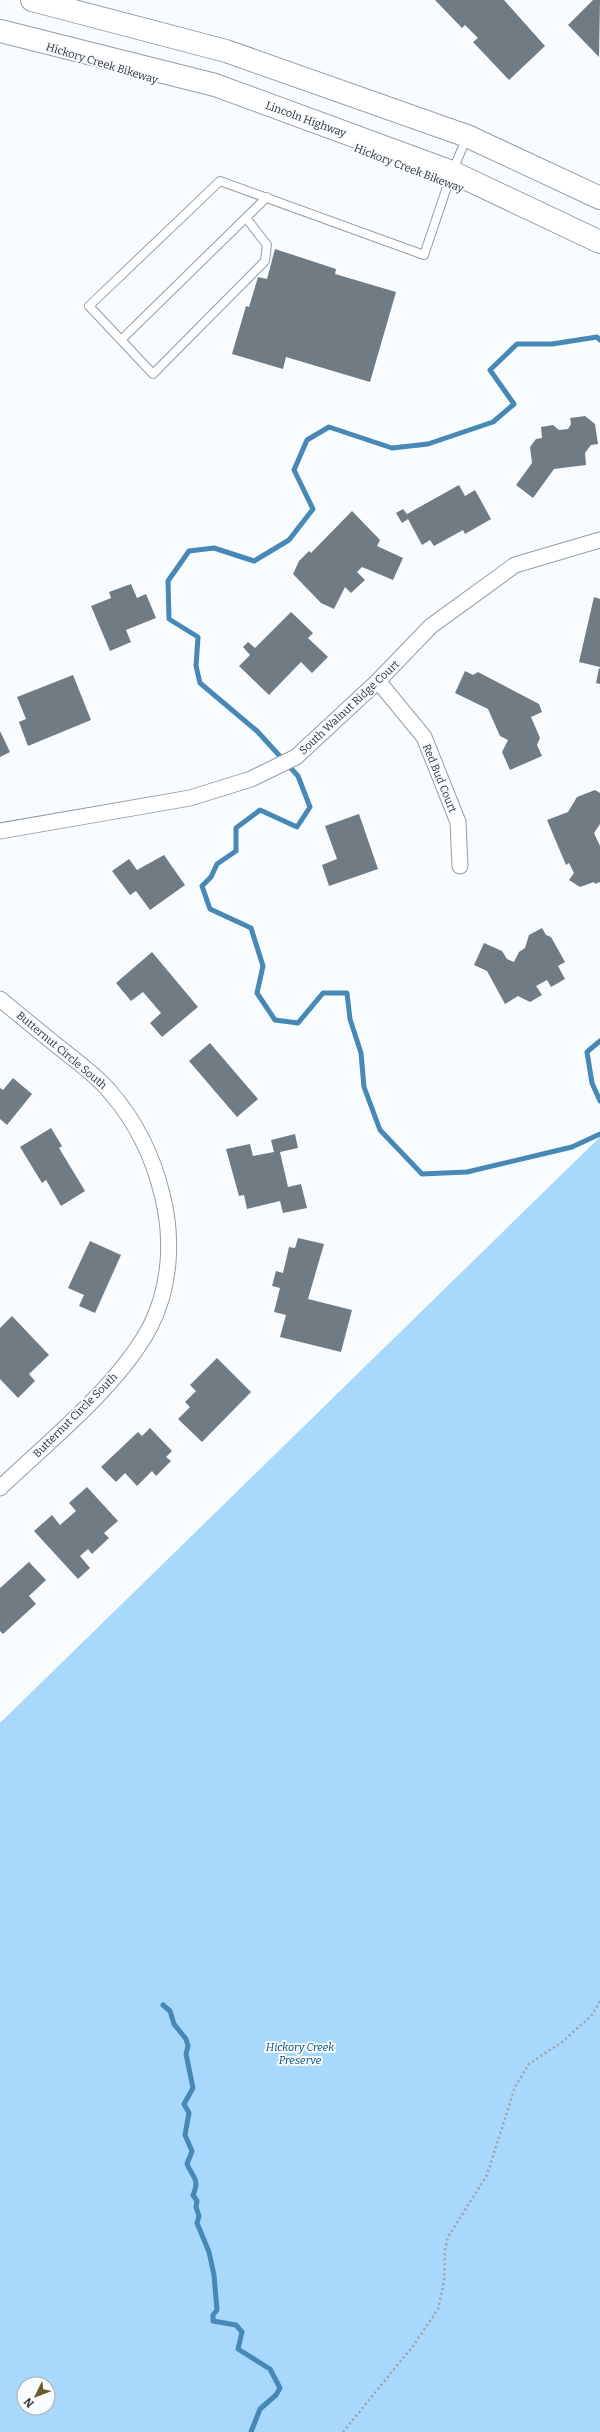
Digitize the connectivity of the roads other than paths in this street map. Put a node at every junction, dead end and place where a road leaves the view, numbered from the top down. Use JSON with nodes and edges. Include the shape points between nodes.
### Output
{"nodes":[{"id":1,"x":32,"y":0,"type":"edge"},
{"id":2,"x":0,"y":32,"type":"edge"},
{"id":3,"x":467,"y":136,"type":"junction"},
{"id":4,"x":452,"y":172,"type":"junction"},
{"id":5,"x":267,"y":197,"type":"junction"},
{"id":6,"x":600,"y":198,"type":"edge"},
{"id":7,"x":247,"y":219,"type":"junction"},
{"id":8,"x":600,"y":242,"type":"edge"},
{"id":9,"x":121,"y":340,"type":"junction"},
{"id":10,"x":600,"y":540,"type":"edge"},
{"id":11,"x":378,"y":682,"type":"junction"},
{"id":12,"x":0,"y":831,"type":"edge"},
{"id":13,"x":460,"y":866,"type":"dead end"},
{"id":14,"x":0,"y":998,"type":"edge"},
{"id":15,"x":0,"y":1488,"type":"edge"}],
"edges":[{"from":1,"to":3,"type":"main road","via":[[226,51]]},
{"from":2,"to":4,"type":"main road","name":"Lincoln Highway","via":[[214,85]]},
{"from":3,"to":4,"type":"lane"},
{"from":3,"to":6,"type":"main road"},
{"from":4,"to":5,"type":"lane","via":[[424,255]]},
{"from":4,"to":8,"type":"main road","name":"Lincoln Highway"},
{"from":5,"to":7,"type":"lane"},
{"from":5,"to":9,"type":"lane","via":[[220,181],[89,306]]},
{"from":7,"to":9,"type":"lane"},
{"from":7,"to":9,"type":"lane","via":[[267,245],[265,261],[153,374]]},
{"from":10,"to":11,"type":"street","name":"South Walnut Ridge Court","via":[[515,565],[431,626]]},
{"from":11,"to":12,"type":"street","name":"South Walnut Ridge Court","via":[[296,757],[252,779],[190,798]]},
{"from":11,"to":13,"type":"street","name":"Red Bud Court","via":[[424,737],[458,822]]},
{"from":14,"to":15,"type":"street","name":"Butternut Circle South","via":[[94,1075],[130,1116],[158,1175],[167,1214],[169,1250],[160,1302],[151,1325],[129,1359],[109,1384]]}]}
